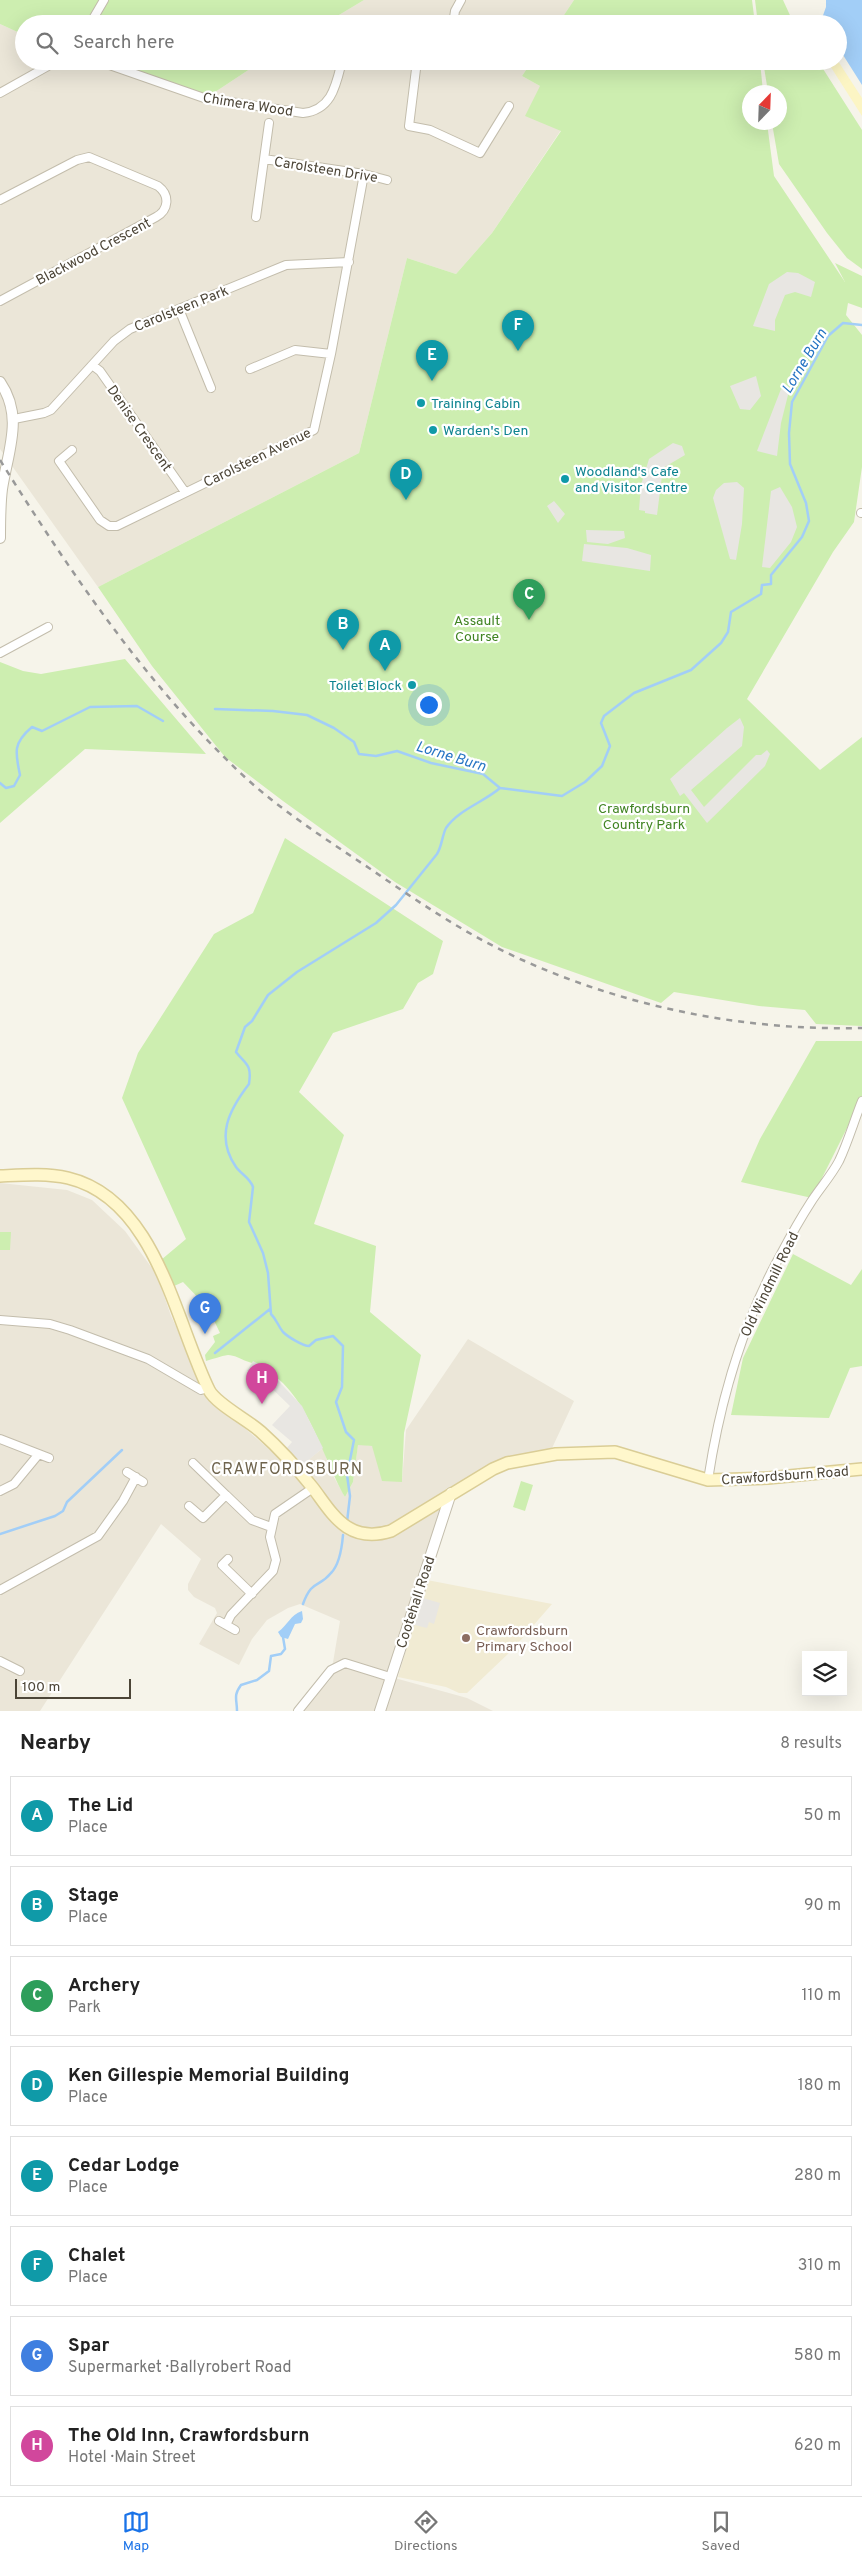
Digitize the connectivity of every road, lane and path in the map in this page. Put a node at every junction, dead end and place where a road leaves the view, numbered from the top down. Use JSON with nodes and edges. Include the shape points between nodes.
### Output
{"nodes":[{"id":1,"x":104,"y":0,"type":"edge"},
{"id":2,"x":461,"y":0,"type":"edge"},
{"id":3,"x":95,"y":15,"type":"edge"},
{"id":4,"x":454,"y":15,"type":"edge"},
{"id":5,"x":41,"y":70,"type":"edge"},
{"id":6,"x":124,"y":70,"type":"edge"},
{"id":7,"x":339,"y":70,"type":"edge"},
{"id":8,"x":416,"y":70,"type":"edge"},
{"id":9,"x":0,"y":93,"type":"edge"},
{"id":10,"x":509,"y":106,"type":"dead end"},
{"id":11,"x":270,"y":123,"type":"dead end"},
{"id":12,"x":264,"y":159,"type":"junction"},
{"id":13,"x":364,"y":174,"type":"junction"},
{"id":14,"x":387,"y":180,"type":"dead end"},
{"id":15,"x":0,"y":200,"type":"edge"},
{"id":16,"x":256,"y":217,"type":"dead end"},
{"id":17,"x":349,"y":262,"type":"junction"},
{"id":18,"x":0,"y":301,"type":"edge"},
{"id":19,"x":179,"y":309,"type":"junction"},
{"id":20,"x":331,"y":354,"type":"junction"},
{"id":21,"x":92,"y":365,"type":"junction"},
{"id":22,"x":250,"y":369,"type":"dead end"},
{"id":23,"x":0,"y":382,"type":"edge"},
{"id":24,"x":211,"y":388,"type":"dead end"},
{"id":25,"x":14,"y":419,"type":"junction"},
{"id":26,"x":72,"y":450,"type":"dead end"},
{"id":27,"x":185,"y":492,"type":"junction"},
{"id":28,"x":0,"y":538,"type":"edge"},
{"id":29,"x":48,"y":627,"type":"dead end"},
{"id":30,"x":0,"y":653,"type":"edge"},
{"id":31,"x":862,"y":1101,"type":"edge"},
{"id":32,"x":0,"y":1176,"type":"edge"},
{"id":33,"x":0,"y":1320,"type":"edge"},
{"id":34,"x":208,"y":1388,"type":"junction"},
{"id":35,"x":0,"y":1439,"type":"edge"},
{"id":36,"x":38,"y":1455,"type":"junction"},
{"id":37,"x":49,"y":1458,"type":"dead end"},
{"id":38,"x":193,"y":1463,"type":"dead end"},
{"id":39,"x":862,"y":1469,"type":"edge"},
{"id":40,"x":127,"y":1472,"type":"dead end"},
{"id":41,"x":136,"y":1477,"type":"junction"},
{"id":42,"x":708,"y":1480,"type":"junction"},
{"id":43,"x":143,"y":1482,"type":"dead end"},
{"id":44,"x":313,"y":1488,"type":"junction"},
{"id":45,"x":0,"y":1491,"type":"edge"},
{"id":46,"x":451,"y":1493,"type":"junction"},
{"id":47,"x":226,"y":1495,"type":"junction"},
{"id":48,"x":189,"y":1506,"type":"dead end"},
{"id":49,"x":271,"y":1526,"type":"junction"},
{"id":50,"x":228,"y":1559,"type":"dead end"},
{"id":51,"x":0,"y":1590,"type":"edge"},
{"id":52,"x":252,"y":1594,"type":"junction"},
{"id":53,"x":235,"y":1630,"type":"dead end"},
{"id":54,"x":0,"y":1661,"type":"edge"},
{"id":55,"x":20,"y":1671,"type":"dead end"},
{"id":56,"x":390,"y":1677,"type":"junction"},
{"id":57,"x":298,"y":1711,"type":"edge"},
{"id":58,"x":380,"y":1711,"type":"edge"}],
"edges":[{"from":1,"to":3,"type":"street"},
{"from":2,"to":4,"type":"street"},
{"from":5,"to":9,"type":"street"},
{"from":6,"to":7,"type":"street","name":"Chimera Wood","via":[[204,98],[303,113],[315,111],[330,99]]},
{"from":8,"to":10,"type":"street","via":[[408,126],[430,130],[480,153]]},
{"from":11,"to":12,"type":"street","name":"Carolsteen Drive"},
{"from":12,"to":13,"type":"street","name":"Carolsteen Drive"},
{"from":12,"to":16,"type":"street","name":"Carolsteen Drive"},
{"from":13,"to":14,"type":"street","name":"Carolsteen Drive"},
{"from":13,"to":17,"type":"street","name":"Carolsteen Avenue"},
{"from":15,"to":18,"type":"street","name":"Blackwood Crescent","via":[[77,160],[89,157],[158,186],[164,191],[167,202],[162,214]]},
{"from":17,"to":19,"type":"street","name":"Carolsteen Park","via":[[286,264]]},
{"from":17,"to":20,"type":"street","name":"Carolsteen Avenue"},
{"from":19,"to":21,"type":"street","name":"Carolsteen Park","via":[[123,332]]},
{"from":19,"to":24,"type":"street"},
{"from":20,"to":22,"type":"street","via":[[295,350]]},
{"from":20,"to":27,"type":"street","name":"Carolsteen Avenue","via":[[314,430]]},
{"from":21,"to":25,"type":"street","name":"Carolsteen Park","via":[[51,410]]},
{"from":21,"to":27,"type":"street","name":"Denise Crescent","via":[[100,371]]},
{"from":23,"to":25,"type":"street","via":[[10,399]]},
{"from":25,"to":28,"type":"street","via":[[14,437],[1,490]]},
{"from":26,"to":27,"type":"street","name":"Carolsteen Avenue","via":[[59,461],[106,524],[121,525]]},
{"from":29,"to":30,"type":"street"},
{"from":31,"to":42,"type":"street","name":"Old Windmill Road","via":[[839,1160],[780,1255],[754,1308],[723,1400]]},
{"from":32,"to":34,"type":"main road","via":[[67,1178],[100,1191],[120,1207],[159,1269]]},
{"from":33,"to":34,"type":"street","via":[[50,1324],[70,1330],[148,1359],[201,1390]]},
{"from":34,"to":44,"type":"main road","name":"Crawfordsburn Road","via":[[213,1396],[260,1431]]},
{"from":35,"to":36,"type":"street"},
{"from":36,"to":37,"type":"street"},
{"from":36,"to":45,"type":"street","via":[[14,1484]]},
{"from":38,"to":47,"type":"street"},
{"from":39,"to":42,"type":"main road","name":"Crawfordsburn Road"},
{"from":40,"to":41,"type":"street"},
{"from":41,"to":43,"type":"street"},
{"from":41,"to":51,"type":"street","via":[[98,1536]]},
{"from":42,"to":46,"type":"main road","name":"Crawfordsburn Road","via":[[615,1452],[591,1451],[507,1463]]},
{"from":44,"to":46,"type":"main road","name":"Crawfordsburn Road","via":[[342,1524],[373,1535],[391,1531]]},
{"from":44,"to":49,"type":"street","via":[[282,1508]]},
{"from":46,"to":56,"type":"street","name":"Cootehall Road"},
{"from":47,"to":48,"type":"street","via":[[205,1521]]},
{"from":47,"to":49,"type":"street","via":[[252,1520]]},
{"from":49,"to":52,"type":"street","via":[[270,1537],[276,1560],[273,1571]]},
{"from":50,"to":52,"type":"street","via":[[219,1568]]},
{"from":52,"to":53,"type":"street","via":[[223,1623]]},
{"from":54,"to":55,"type":"street"},
{"from":56,"to":57,"type":"street","via":[[345,1663],[331,1670]]},
{"from":56,"to":58,"type":"street","name":"Cootehall Road"}]}
